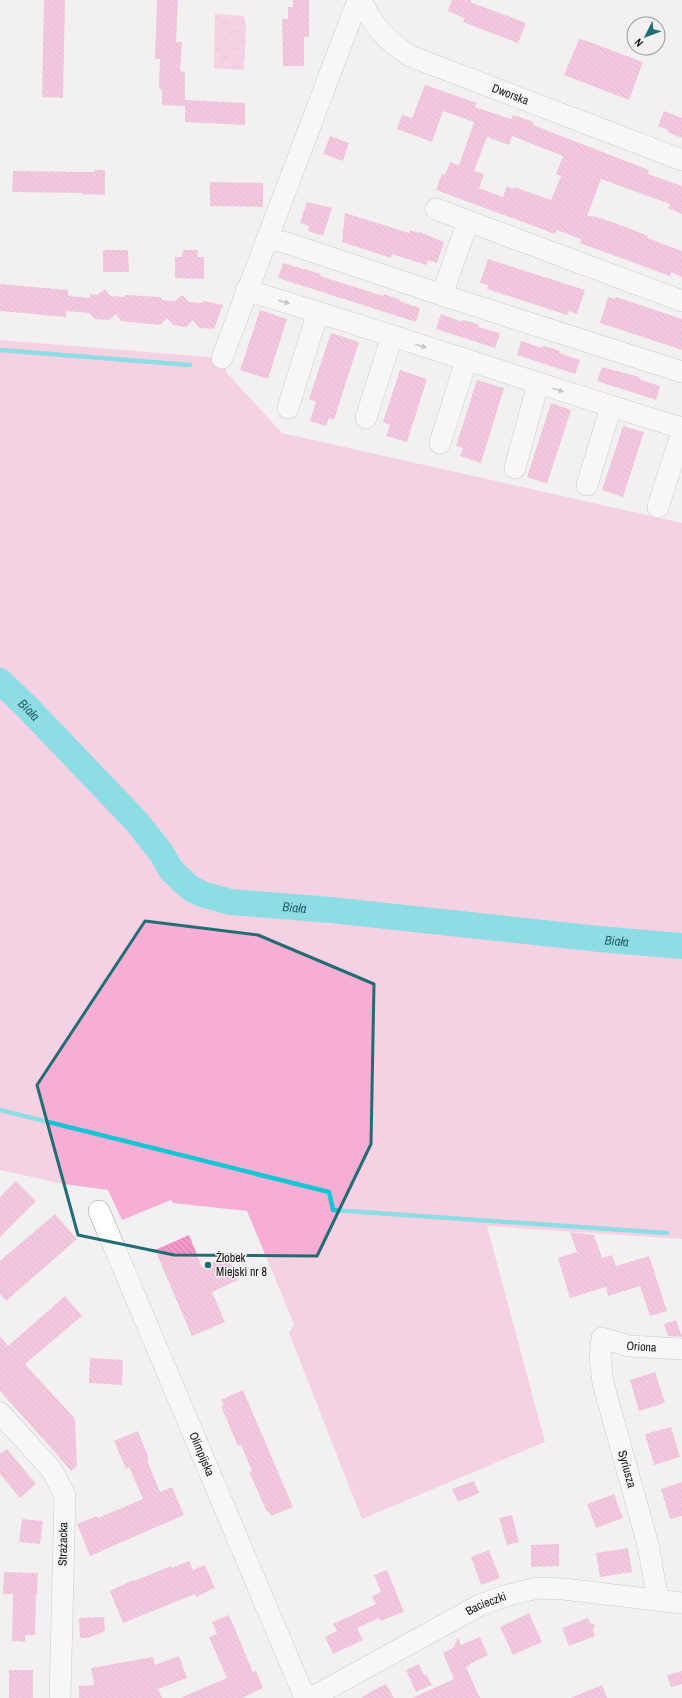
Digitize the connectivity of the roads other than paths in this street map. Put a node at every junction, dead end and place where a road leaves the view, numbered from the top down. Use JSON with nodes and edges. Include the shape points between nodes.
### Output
{"nodes":[{"id":1,"x":358,"y":0,"type":"edge"},
{"id":2,"x":361,"y":0,"type":"edge"},
{"id":3,"x":682,"y":160,"type":"edge"},
{"id":4,"x":436,"y":209,"type":"dead end"},
{"id":5,"x":468,"y":221,"type":"junction"},
{"id":6,"x":266,"y":239,"type":"junction"},
{"id":7,"x":246,"y":290,"type":"junction"},
{"id":8,"x":442,"y":295,"type":"junction"},
{"id":9,"x":682,"y":301,"type":"edge"},
{"id":10,"x":318,"y":312,"type":"junction"},
{"id":11,"x":392,"y":336,"type":"junction"},
{"id":12,"x":222,"y":358,"type":"dead end"},
{"id":13,"x":466,"y":361,"type":"junction"},
{"id":14,"x":682,"y":372,"type":"edge"},
{"id":15,"x":538,"y":384,"type":"junction"},
{"id":16,"x":611,"y":407,"type":"junction"},
{"id":17,"x":288,"y":408,"type":"dead end"},
{"id":18,"x":366,"y":418,"type":"dead end"},
{"id":19,"x":682,"y":428,"type":"edge"},
{"id":20,"x":682,"y":432,"type":"edge"},
{"id":21,"x":440,"y":443,"type":"dead end"},
{"id":22,"x":515,"y":468,"type":"dead end"},
{"id":23,"x":587,"y":485,"type":"dead end"},
{"id":24,"x":658,"y":507,"type":"dead end"},
{"id":25,"x":99,"y":1211,"type":"dead end"},
{"id":26,"x":602,"y":1338,"type":"joint"},
{"id":27,"x":682,"y":1350,"type":"edge"},
{"id":28,"x":0,"y":1413,"type":"edge"},
{"id":29,"x":658,"y":1600,"type":"junction"},
{"id":30,"x":682,"y":1603,"type":"edge"},
{"id":31,"x":60,"y":1698,"type":"edge"},
{"id":32,"x":305,"y":1698,"type":"edge"},
{"id":33,"x":311,"y":1698,"type":"edge"}],
"edges":[{"from":1,"to":6,"type":"street"},
{"from":2,"to":3,"type":"street","name":"Dworska","via":[[378,30],[393,45],[410,56]]},
{"from":4,"to":5,"type":"street"},
{"from":5,"to":8,"type":"street"},
{"from":5,"to":9,"type":"street"},
{"from":6,"to":7,"type":"street"},
{"from":6,"to":8,"type":"street","via":[[287,243]]},
{"from":7,"to":10,"type":"street","one_way":true},
{"from":7,"to":12,"type":"street"},
{"from":8,"to":14,"type":"street"},
{"from":10,"to":11,"type":"street"},
{"from":10,"to":17,"type":"street"},
{"from":11,"to":13,"type":"street","one_way":true},
{"from":11,"to":18,"type":"street"},
{"from":13,"to":15,"type":"street"},
{"from":13,"to":21,"type":"street"},
{"from":15,"to":16,"type":"street","one_way":true},
{"from":15,"to":22,"type":"street"},
{"from":16,"to":19,"type":"street"},
{"from":16,"to":23,"type":"street"},
{"from":20,"to":24,"type":"street"},
{"from":25,"to":32,"type":"street","name":"Olimpijska"},
{"from":26,"to":27,"type":"street","name":"Oriona","via":[[629,1346]]},
{"from":26,"to":29,"type":"street","name":"Syriusza","via":[[600,1358],[603,1383],[648,1545]]},
{"from":28,"to":31,"type":"street","name":"Strażacka","via":[[51,1469],[65,1495]]},
{"from":29,"to":30,"type":"street","name":"Bacieczki"},
{"from":29,"to":33,"type":"street","name":"Bacieczki","via":[[538,1588],[508,1595],[480,1605]]}]}
